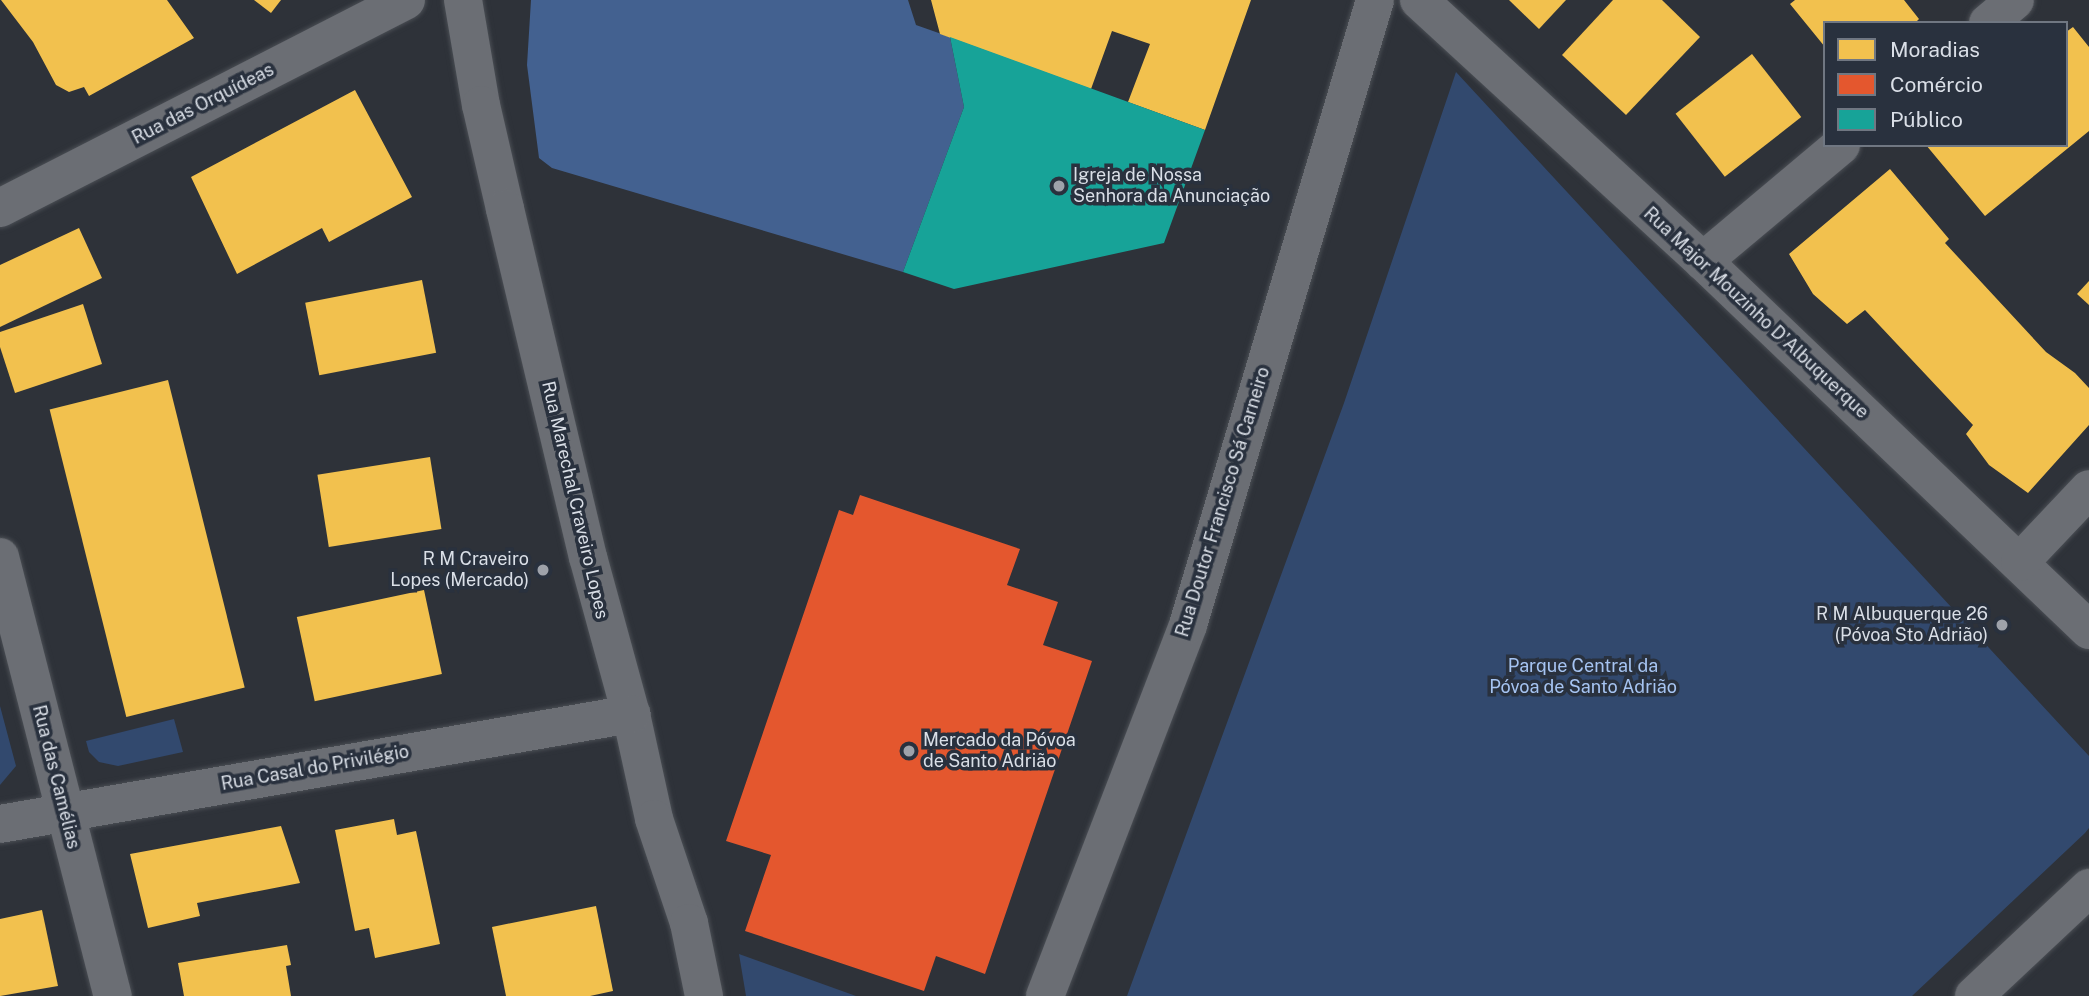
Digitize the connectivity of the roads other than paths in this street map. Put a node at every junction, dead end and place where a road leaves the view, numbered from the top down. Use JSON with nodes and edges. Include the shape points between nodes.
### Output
{"nodes":[{"id":1,"x":406,"y":0,"type":"edge"},
{"id":2,"x":463,"y":0,"type":"edge"},
{"id":3,"x":1375,"y":0,"type":"edge"},
{"id":4,"x":1419,"y":0,"type":"edge"},
{"id":5,"x":2015,"y":0,"type":"edge"},
{"id":6,"x":1990,"y":21,"type":"edge"},
{"id":7,"x":1839,"y":147,"type":"edge"},
{"id":8,"x":0,"y":208,"type":"edge"},
{"id":9,"x":1703,"y":261,"type":"junction"},
{"id":10,"x":2089,"y":489,"type":"edge"},
{"id":11,"x":0,"y":557,"type":"edge"},
{"id":12,"x":2020,"y":562,"type":"junction"},
{"id":13,"x":2089,"y":630,"type":"edge"},
{"id":14,"x":631,"y":714,"type":"junction"},
{"id":15,"x":65,"y":811,"type":"junction"},
{"id":16,"x":0,"y":824,"type":"edge"},
{"id":17,"x":2089,"y":888,"type":"edge"},
{"id":18,"x":113,"y":996,"type":"edge"},
{"id":19,"x":704,"y":996,"type":"edge"},
{"id":20,"x":1045,"y":996,"type":"edge"},
{"id":21,"x":1974,"y":996,"type":"edge"}],
"edges":[{"from":1,"to":8,"type":"street","name":"Rua das Orquídeas"},
{"from":2,"to":14,"type":"street","name":"Rua Marechal Craveiro Lopes","via":[[510,231],[609,642]]},
{"from":3,"to":20,"type":"street","name":"Rua Doutor Francisco Sá Carneiro","via":[[1188,625]]},
{"from":4,"to":9,"type":"street","name":"Rua Major Mouzinho D'Albuquerque"},
{"from":5,"to":6,"type":"street"},
{"from":7,"to":9,"type":"street"},
{"from":9,"to":12,"type":"street","name":"Rua Major Mouzinho D'Albuquerque"},
{"from":10,"to":12,"type":"street"},
{"from":11,"to":15,"type":"street","name":"Rua das Camélias"},
{"from":12,"to":13,"type":"street","name":"Rua Major Mouzinho D'Albuquerque"},
{"from":14,"to":15,"type":"street","name":"Rua Casal do Privilégio"},
{"from":14,"to":19,"type":"street","name":"Rua Marechal Craveiro Lopes","via":[[654,819],[688,923]]},
{"from":15,"to":16,"type":"street","name":"Rua Casal do Privilégio"},
{"from":15,"to":18,"type":"street","name":"Rua das Camélias"},
{"from":17,"to":21,"type":"street"}]}
